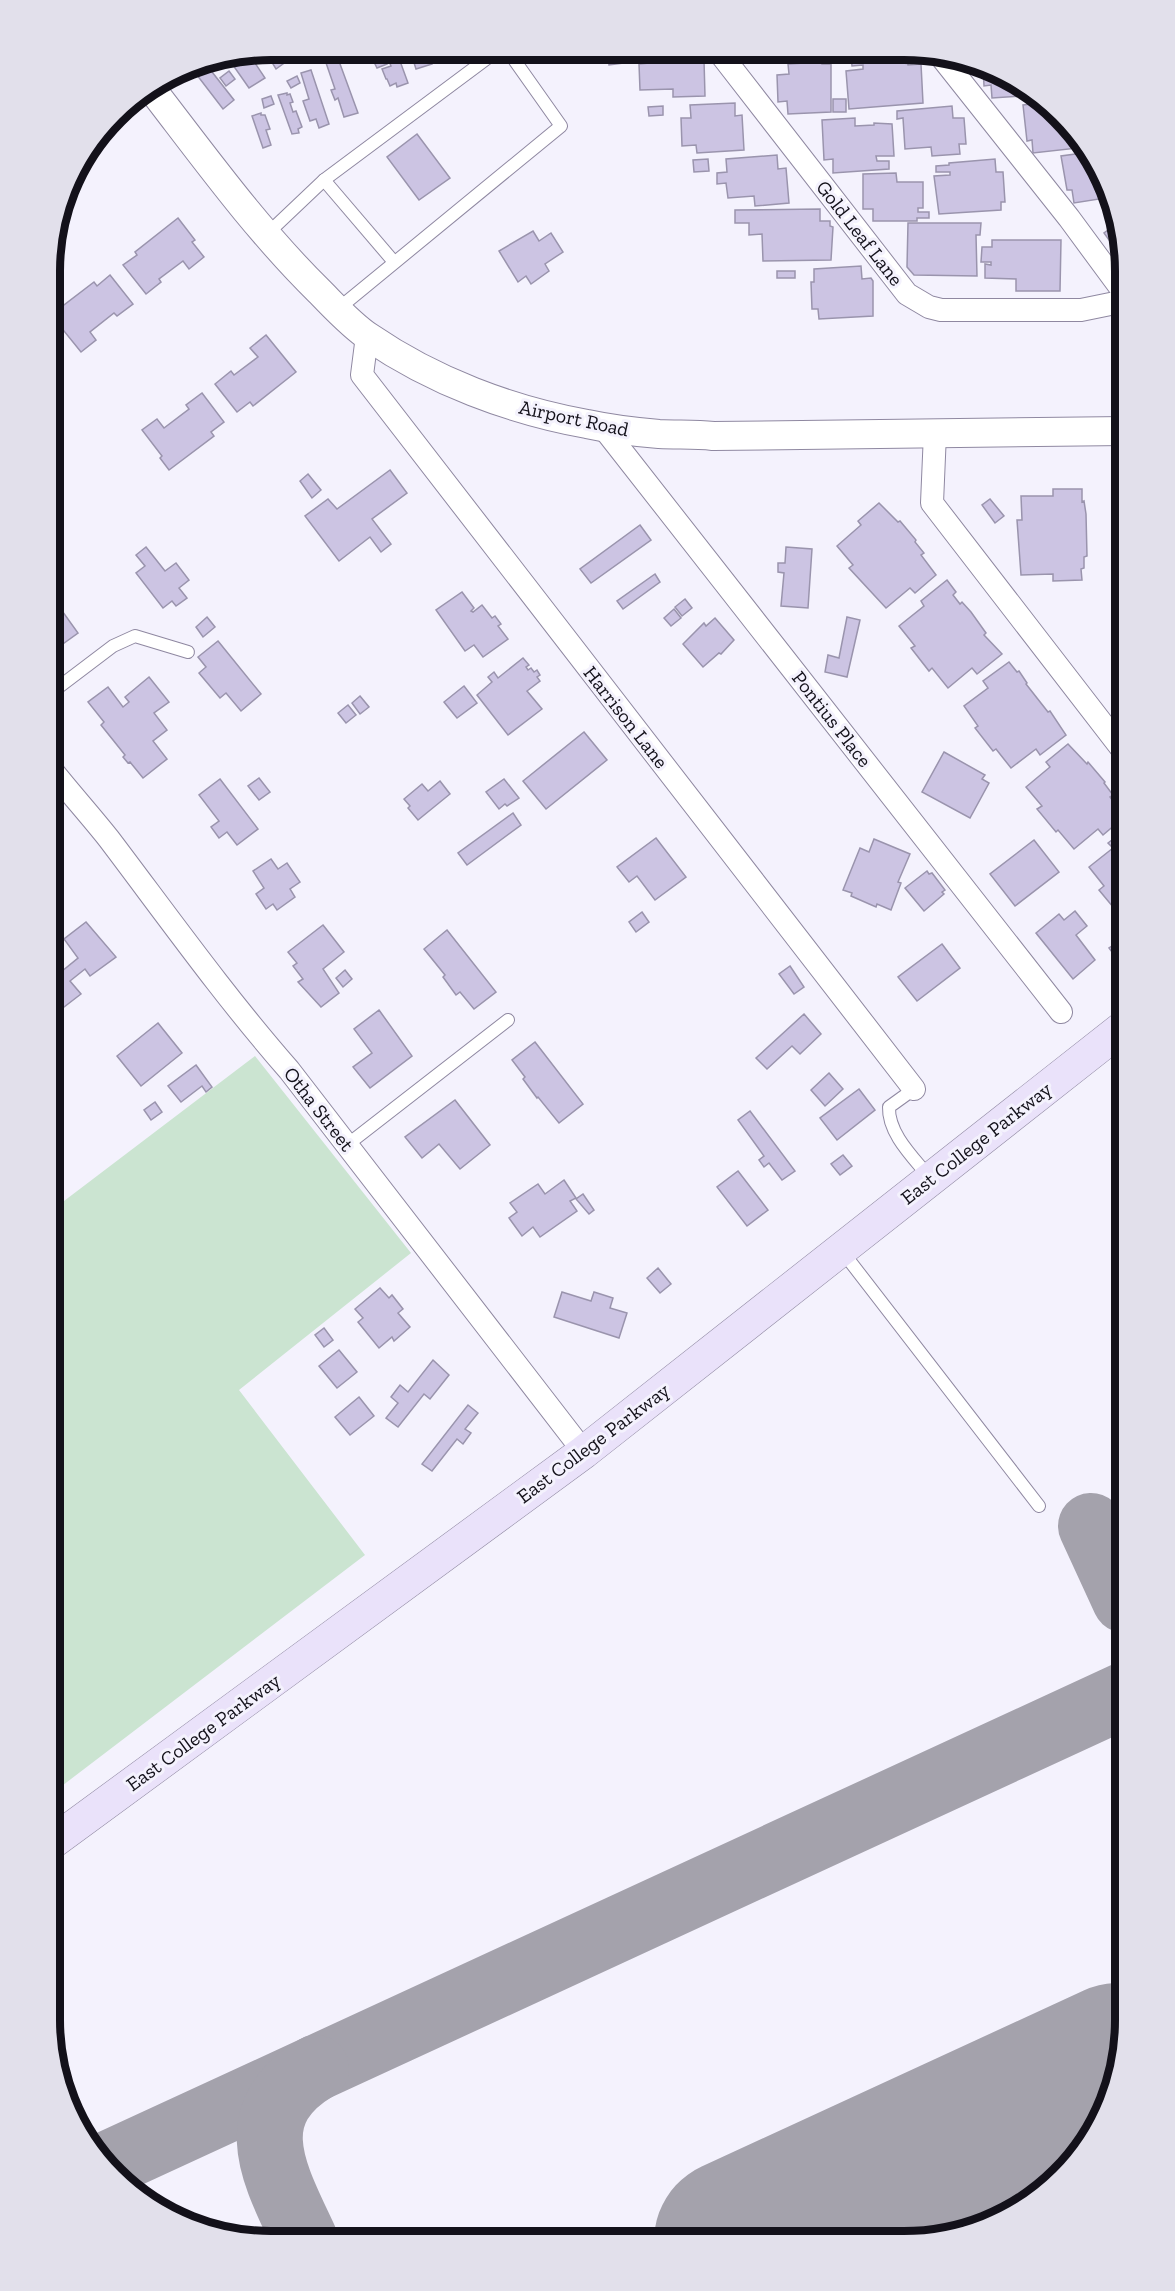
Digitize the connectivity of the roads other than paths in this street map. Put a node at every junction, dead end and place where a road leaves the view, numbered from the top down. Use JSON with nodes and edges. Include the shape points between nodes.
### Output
{"nodes":[{"id":1,"x":485,"y":60,"type":"edge"},
{"id":2,"x":514,"y":60,"type":"edge"},
{"id":3,"x":725,"y":60,"type":"edge"},
{"id":4,"x":947,"y":64,"type":"edge"},
{"id":5,"x":156,"y":94,"type":"edge"},
{"id":6,"x":324,"y":180,"type":"junction"},
{"id":7,"x":266,"y":235,"type":"junction"},
{"id":8,"x":394,"y":262,"type":"junction"},
{"id":9,"x":1115,"y":280,"type":"edge"},
{"id":10,"x":1115,"y":303,"type":"edge"},
{"id":11,"x":338,"y":309,"type":"junction"},
{"id":12,"x":367,"y":336,"type":"junction"},
{"id":13,"x":602,"y":426,"type":"junction"},
{"id":14,"x":1115,"y":431,"type":"edge"},
{"id":15,"x":935,"y":433,"type":"junction"},
{"id":16,"x":188,"y":652,"type":"dead end"},
{"id":17,"x":60,"y":686,"type":"edge"},
{"id":18,"x":1115,"y":740,"type":"edge"},
{"id":19,"x":60,"y":780,"type":"edge"},
{"id":20,"x":1061,"y":1012,"type":"dead end"},
{"id":21,"x":508,"y":1020,"type":"dead end"},
{"id":22,"x":1115,"y":1034,"type":"edge"},
{"id":23,"x":914,"y":1089,"type":"joint"},
{"id":24,"x":347,"y":1145,"type":"junction"},
{"id":25,"x":931,"y":1179,"type":"junction"},
{"id":26,"x":841,"y":1250,"type":"junction"},
{"id":27,"x":584,"y":1452,"type":"junction"},
{"id":28,"x":1040,"y":1506,"type":"dead end"},
{"id":29,"x":60,"y":1837,"type":"edge"}],
"edges":[{"from":1,"to":6,"type":"lane"},
{"from":2,"to":8,"type":"lane","via":[[561,126]]},
{"from":3,"to":10,"type":"street","name":"Gold Leaf Lane","via":[[907,294],[929,308],[1081,310]]},
{"from":4,"to":9,"type":"street"},
{"from":5,"to":7,"type":"street","name":"Airport Road"},
{"from":6,"to":7,"type":"lane"},
{"from":6,"to":8,"type":"lane"},
{"from":7,"to":11,"type":"street","name":"Airport Road"},
{"from":8,"to":11,"type":"lane"},
{"from":11,"to":12,"type":"street","name":"Airport Road"},
{"from":12,"to":13,"type":"street","name":"Airport Road","via":[[408,361],[489,399]]},
{"from":12,"to":23,"type":"street","name":"Harrison Lane","via":[[362,375]]},
{"from":13,"to":15,"type":"street","name":"Airport Road","via":[[713,436]]},
{"from":13,"to":20,"type":"street","name":"Pontius Place"},
{"from":14,"to":15,"type":"street","name":"Airport Road"},
{"from":15,"to":18,"type":"street","via":[[932,503]]},
{"from":16,"to":17,"type":"lane","via":[[135,636],[113,646]]},
{"from":19,"to":24,"type":"street","name":"Otha Street"},
{"from":21,"to":24,"type":"lane"},
{"from":22,"to":25,"type":"main road","name":"East College Parkway"},
{"from":23,"to":25,"type":"lane","via":[[889,1107],[888,1119]]},
{"from":24,"to":27,"type":"street","name":"Otha Street"},
{"from":25,"to":26,"type":"main road","name":"East College Parkway"},
{"from":26,"to":27,"type":"main road","name":"East College Parkway"},
{"from":26,"to":28,"type":"lane"},
{"from":27,"to":29,"type":"main road","name":"East College Parkway"}]}
